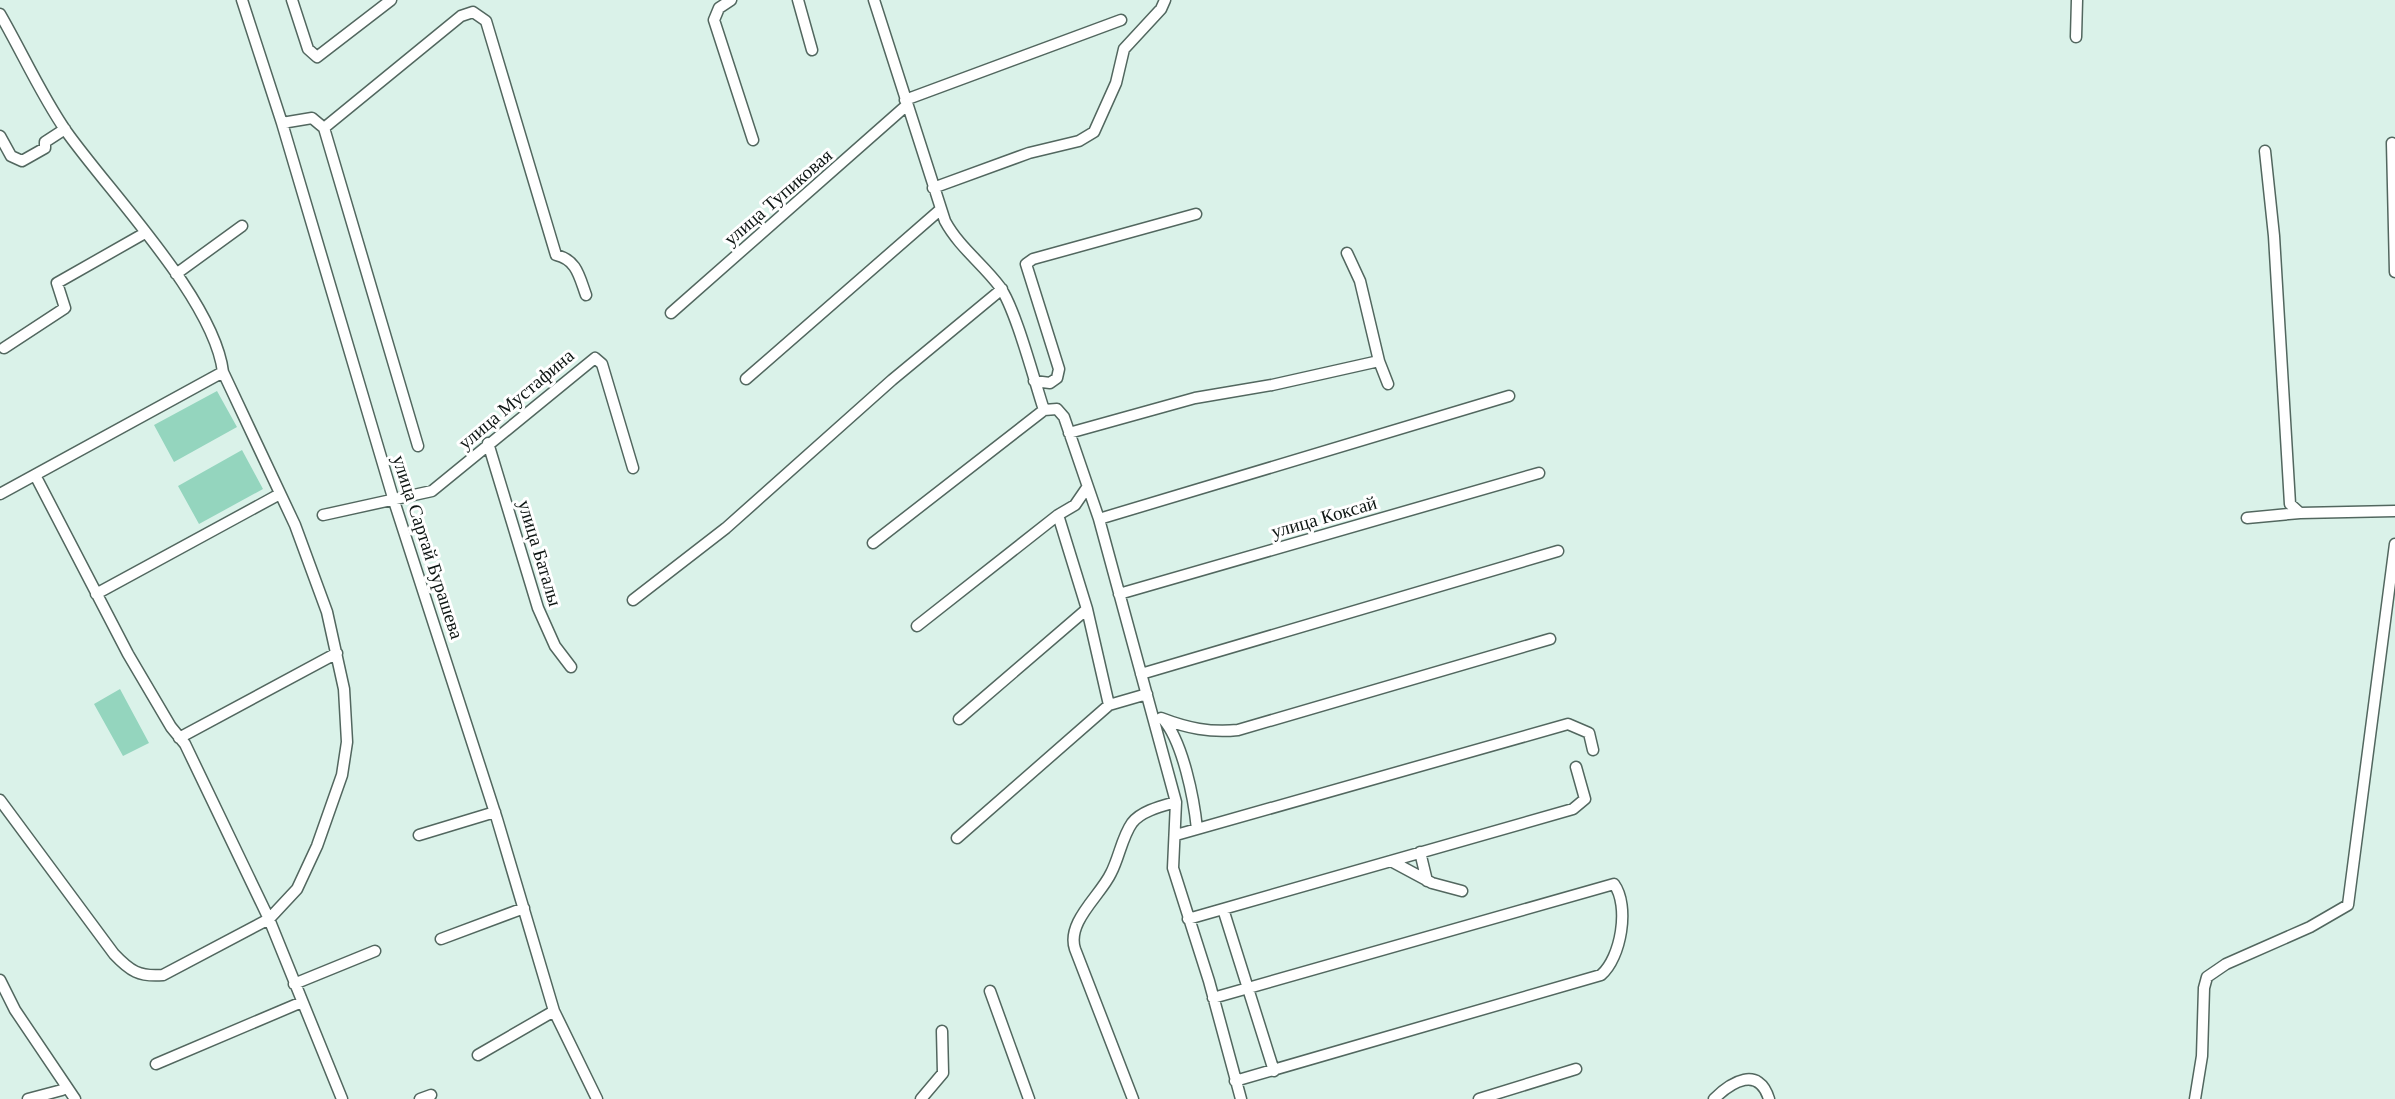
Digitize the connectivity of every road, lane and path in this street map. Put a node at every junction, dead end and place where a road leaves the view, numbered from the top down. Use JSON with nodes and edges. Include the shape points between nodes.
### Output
{"nodes":[{"id":1,"x":242,"y":0,"type":"edge"},
{"id":2,"x":292,"y":0,"type":"edge"},
{"id":3,"x":391,"y":0,"type":"edge"},
{"id":4,"x":731,"y":0,"type":"edge"},
{"id":5,"x":798,"y":0,"type":"edge"},
{"id":6,"x":875,"y":0,"type":"edge"},
{"id":7,"x":1165,"y":0,"type":"edge"},
{"id":8,"x":2077,"y":0,"type":"edge"},
{"id":9,"x":0,"y":14,"type":"edge"},
{"id":10,"x":1121,"y":20,"type":"dead end"},
{"id":11,"x":2076,"y":37,"type":"dead end"},
{"id":12,"x":812,"y":50,"type":"dead end"},
{"id":13,"x":906,"y":102,"type":"junction"},
{"id":14,"x":282,"y":123,"type":"junction"},
{"id":15,"x":324,"y":128,"type":"junction"},
{"id":16,"x":65,"y":129,"type":"junction"},
{"id":17,"x":752,"y":140,"type":"dead end"},
{"id":18,"x":1,"y":143,"type":"edge"},
{"id":19,"x":2392,"y":143,"type":"dead end"},
{"id":20,"x":2265,"y":151,"type":"dead end"},
{"id":21,"x":933,"y":188,"type":"junction"},
{"id":22,"x":940,"y":209,"type":"junction"},
{"id":23,"x":1196,"y":214,"type":"dead end"},
{"id":24,"x":242,"y":226,"type":"dead end"},
{"id":25,"x":145,"y":233,"type":"junction"},
{"id":26,"x":1347,"y":253,"type":"dead end"},
{"id":27,"x":2395,"y":272,"type":"edge"},
{"id":28,"x":176,"y":274,"type":"junction"},
{"id":29,"x":1002,"y":289,"type":"junction"},
{"id":30,"x":586,"y":295,"type":"dead end"},
{"id":31,"x":671,"y":313,"type":"dead end"},
{"id":32,"x":4,"y":348,"type":"dead end"},
{"id":33,"x":1379,"y":361,"type":"junction"},
{"id":34,"x":223,"y":372,"type":"junction"},
{"id":35,"x":746,"y":379,"type":"dead end"},
{"id":36,"x":1034,"y":381,"type":"junction"},
{"id":37,"x":1388,"y":384,"type":"dead end"},
{"id":38,"x":1509,"y":396,"type":"dead end"},
{"id":39,"x":1044,"y":410,"type":"junction"},
{"id":40,"x":1069,"y":433,"type":"junction"},
{"id":41,"x":488,"y":443,"type":"junction"},
{"id":42,"x":418,"y":446,"type":"dead end"},
{"id":43,"x":633,"y":468,"type":"dead end"},
{"id":44,"x":1539,"y":473,"type":"dead end"},
{"id":45,"x":35,"y":475,"type":"junction"},
{"id":46,"x":1087,"y":489,"type":"junction"},
{"id":47,"x":0,"y":494,"type":"edge"},
{"id":48,"x":278,"y":495,"type":"junction"},
{"id":49,"x":394,"y":501,"type":"junction"},
{"id":50,"x":2395,"y":511,"type":"edge"},
{"id":51,"x":2300,"y":513,"type":"junction"},
{"id":52,"x":323,"y":515,"type":"dead end"},
{"id":53,"x":1058,"y":515,"type":"junction"},
{"id":54,"x":2247,"y":518,"type":"dead end"},
{"id":55,"x":1099,"y":519,"type":"junction"},
{"id":56,"x":873,"y":543,"type":"dead end"},
{"id":57,"x":2395,"y":544,"type":"edge"},
{"id":58,"x":1558,"y":551,"type":"dead end"},
{"id":59,"x":96,"y":594,"type":"junction"},
{"id":60,"x":1119,"y":594,"type":"junction"},
{"id":61,"x":633,"y":600,"type":"dead end"},
{"id":62,"x":1087,"y":609,"type":"junction"},
{"id":63,"x":917,"y":626,"type":"dead end"},
{"id":64,"x":1550,"y":639,"type":"dead end"},
{"id":65,"x":337,"y":653,"type":"junction"},
{"id":66,"x":571,"y":667,"type":"dead end"},
{"id":67,"x":1142,"y":674,"type":"junction"},
{"id":68,"x":1147,"y":694,"type":"junction"},
{"id":69,"x":1109,"y":705,"type":"junction"},
{"id":70,"x":1156,"y":715,"type":"junction"},
{"id":71,"x":959,"y":719,"type":"dead end"},
{"id":72,"x":179,"y":738,"type":"junction"},
{"id":73,"x":1593,"y":750,"type":"dead end"},
{"id":74,"x":1576,"y":767,"type":"dead end"},
{"id":75,"x":0,"y":800,"type":"edge"},
{"id":76,"x":1176,"y":802,"type":"junction"},
{"id":77,"x":495,"y":812,"type":"junction"},
{"id":78,"x":1197,"y":829,"type":"junction"},
{"id":79,"x":419,"y":835,"type":"dead end"},
{"id":80,"x":1176,"y":835,"type":"junction"},
{"id":81,"x":957,"y":838,"type":"dead end"},
{"id":82,"x":1420,"y":852,"type":"junction"},
{"id":83,"x":1391,"y":861,"type":"junction"},
{"id":84,"x":1427,"y":881,"type":"junction"},
{"id":85,"x":1462,"y":891,"type":"dead end"},
{"id":86,"x":524,"y":908,"type":"junction"},
{"id":87,"x":1223,"y":909,"type":"junction"},
{"id":88,"x":269,"y":919,"type":"junction"},
{"id":89,"x":1188,"y":919,"type":"junction"},
{"id":90,"x":440,"y":939,"type":"dead end"},
{"id":91,"x":375,"y":951,"type":"dead end"},
{"id":92,"x":0,"y":981,"type":"edge"},
{"id":93,"x":294,"y":984,"type":"junction"},
{"id":94,"x":1248,"y":989,"type":"junction"},
{"id":95,"x":990,"y":991,"type":"dead end"},
{"id":96,"x":1213,"y":998,"type":"junction"},
{"id":97,"x":302,"y":1002,"type":"junction"},
{"id":98,"x":554,"y":1011,"type":"junction"},
{"id":99,"x":942,"y":1031,"type":"dead end"},
{"id":100,"x":478,"y":1055,"type":"dead end"},
{"id":101,"x":156,"y":1063,"type":"dead end"},
{"id":102,"x":1576,"y":1069,"type":"dead end"},
{"id":103,"x":1274,"y":1071,"type":"junction"},
{"id":104,"x":61,"y":1075,"type":"junction"},
{"id":105,"x":1235,"y":1081,"type":"junction"},
{"id":106,"x":58,"y":1094,"type":"edge"},
{"id":107,"x":28,"y":1099,"type":"edge"},
{"id":108,"x":75,"y":1099,"type":"edge"},
{"id":109,"x":342,"y":1099,"type":"edge"},
{"id":110,"x":597,"y":1099,"type":"edge"},
{"id":111,"x":920,"y":1099,"type":"edge"},
{"id":112,"x":1029,"y":1099,"type":"edge"},
{"id":113,"x":1133,"y":1099,"type":"edge"},
{"id":114,"x":1241,"y":1099,"type":"edge"},
{"id":115,"x":1479,"y":1099,"type":"edge"},
{"id":116,"x":1714,"y":1099,"type":"edge"},
{"id":117,"x":1769,"y":1099,"type":"edge"},
{"id":118,"x":2195,"y":1099,"type":"edge"}],
"edges":[{"from":1,"to":14,"type":"street","name":"улица Сартай Бурашева"},
{"from":2,"to":3,"type":"street","via":[[308,49],[317,57]]},
{"from":4,"to":17,"type":"street","via":[[719,8],[714,20]]},
{"from":5,"to":12,"type":"street"},
{"from":6,"to":13,"type":"street"},
{"from":7,"to":21,"type":"street","via":[[1124,49],[1116,83],[1094,132],[1079,141],[1029,153]]},
{"from":8,"to":11,"type":"street"},
{"from":9,"to":16,"type":"street"},
{"from":10,"to":13,"type":"street"},
{"from":13,"to":21,"type":"street"},
{"from":13,"to":31,"type":"street","name":"улица Тупиковая"},
{"from":14,"to":15,"type":"street","via":[[312,118]]},
{"from":14,"to":49,"type":"street","name":"улица Сартай Бурашева"},
{"from":15,"to":30,"type":"street","via":[[461,16],[473,12],[480,16],[488,29],[556,255],[568,258],[576,267]]},
{"from":15,"to":42,"type":"street"},
{"from":16,"to":18,"type":"street","via":[[22,162]]},
{"from":16,"to":25,"type":"street"},
{"from":19,"to":27,"type":"street"},
{"from":20,"to":51,"type":"street","via":[[2278,285],[2287,486],[2290,504]]},
{"from":21,"to":22,"type":"street"},
{"from":22,"to":29,"type":"street","via":[[955,238]]},
{"from":22,"to":35,"type":"street"},
{"from":23,"to":36,"type":"street","via":[[1026,264],[1059,369],[1050,383]]},
{"from":24,"to":28,"type":"street"},
{"from":25,"to":28,"type":"street"},
{"from":25,"to":32,"type":"street","via":[[57,283],[65,309]]},
{"from":26,"to":33,"type":"street","via":[[1360,281]]},
{"from":28,"to":34,"type":"street","via":[[209,332]]},
{"from":29,"to":36,"type":"street"},
{"from":29,"to":61,"type":"street","via":[[726,528]]},
{"from":33,"to":37,"type":"street"},
{"from":33,"to":40,"type":"street","via":[[1195,397]]},
{"from":34,"to":45,"type":"street"},
{"from":34,"to":48,"type":"street"},
{"from":36,"to":39,"type":"street"},
{"from":38,"to":55,"type":"street"},
{"from":39,"to":40,"type":"street","via":[[1057,409]]},
{"from":39,"to":56,"type":"street"},
{"from":40,"to":46,"type":"street"},
{"from":41,"to":43,"type":"street","name":"улица Мустафина","via":[[595,358],[602,364]]},
{"from":41,"to":49,"type":"street","name":"улица Мустафина","via":[[432,491]]},
{"from":41,"to":66,"type":"street","name":"улица Баталы","via":[[538,608],[555,646]]},
{"from":44,"to":60,"type":"street","name":"улица Коксай"},
{"from":45,"to":47,"type":"street"},
{"from":45,"to":59,"type":"street"},
{"from":46,"to":53,"type":"street","via":[[1075,505]]},
{"from":46,"to":55,"type":"street"},
{"from":48,"to":59,"type":"street"},
{"from":48,"to":65,"type":"street","via":[[295,526]]},
{"from":49,"to":52,"type":"street","name":"улица Мустафина"},
{"from":49,"to":77,"type":"street","name":"улица Сартай Бурашева"},
{"from":50,"to":51,"type":"street"},
{"from":51,"to":54,"type":"street"},
{"from":53,"to":62,"type":"street"},
{"from":53,"to":63,"type":"street"},
{"from":55,"to":60,"type":"street"},
{"from":57,"to":118,"type":"street","via":[[2348,905],[2207,977]]},
{"from":58,"to":67,"type":"street"},
{"from":59,"to":72,"type":"street"},
{"from":60,"to":67,"type":"street"},
{"from":62,"to":69,"type":"street"},
{"from":62,"to":71,"type":"street"},
{"from":64,"to":70,"type":"street","via":[[1238,730],[1197,730]]},
{"from":65,"to":72,"type":"street"},
{"from":65,"to":88,"type":"street","via":[[346,715],[342,775],[297,889]]},
{"from":67,"to":68,"type":"street"},
{"from":68,"to":69,"type":"street"},
{"from":68,"to":70,"type":"street"},
{"from":69,"to":81,"type":"street"},
{"from":70,"to":76,"type":"street"},
{"from":70,"to":78,"type":"street","via":[[1171,728]]},
{"from":72,"to":88,"type":"street"},
{"from":73,"to":78,"type":"street","via":[[1589,733],[1568,724]]},
{"from":74,"to":82,"type":"street","via":[[1586,799],[1573,809]]},
{"from":75,"to":88,"type":"street","via":[[132,972],[163,975]]},
{"from":76,"to":80,"type":"street"},
{"from":76,"to":113,"type":"street","via":[[1131,824],[1112,873],[1083,911],[1073,936]]},
{"from":77,"to":79,"type":"street"},
{"from":77,"to":86,"type":"street","name":"улица Сартай Бурашева"},
{"from":78,"to":80,"type":"street"},
{"from":80,"to":89,"type":"street","via":[[1173,868]]},
{"from":82,"to":83,"type":"street"},
{"from":82,"to":84,"type":"street"},
{"from":83,"to":84,"type":"street"},
{"from":83,"to":87,"type":"street"},
{"from":84,"to":85,"type":"street"},
{"from":86,"to":90,"type":"street"},
{"from":86,"to":98,"type":"street","name":"улица Сартай Бурашева"},
{"from":87,"to":89,"type":"street"},
{"from":87,"to":94,"type":"street"},
{"from":88,"to":93,"type":"street"},
{"from":89,"to":96,"type":"street"},
{"from":91,"to":93,"type":"street"},
{"from":92,"to":104,"type":"street"},
{"from":93,"to":97,"type":"street"},
{"from":94,"to":96,"type":"street"},
{"from":94,"to":103,"type":"street"},
{"from":94,"to":103,"type":"street","via":[[1614,884],[1623,904],[1613,959],[1601,975]]},
{"from":95,"to":112,"type":"street"},
{"from":96,"to":105,"type":"street"},
{"from":97,"to":101,"type":"street"},
{"from":97,"to":109,"type":"street"},
{"from":98,"to":100,"type":"street"},
{"from":98,"to":110,"type":"street","name":"улица Сартай Бурашева"},
{"from":99,"to":111,"type":"street","via":[[943,1073]]},
{"from":102,"to":115,"type":"street"},
{"from":103,"to":105,"type":"street"},
{"from":104,"to":106,"type":"street"},
{"from":104,"to":108,"type":"street"},
{"from":105,"to":114,"type":"street"},
{"from":106,"to":107,"type":"street"},
{"from":116,"to":117,"type":"street","via":[[1734,1082],[1748,1078],[1763,1086]]}]}
